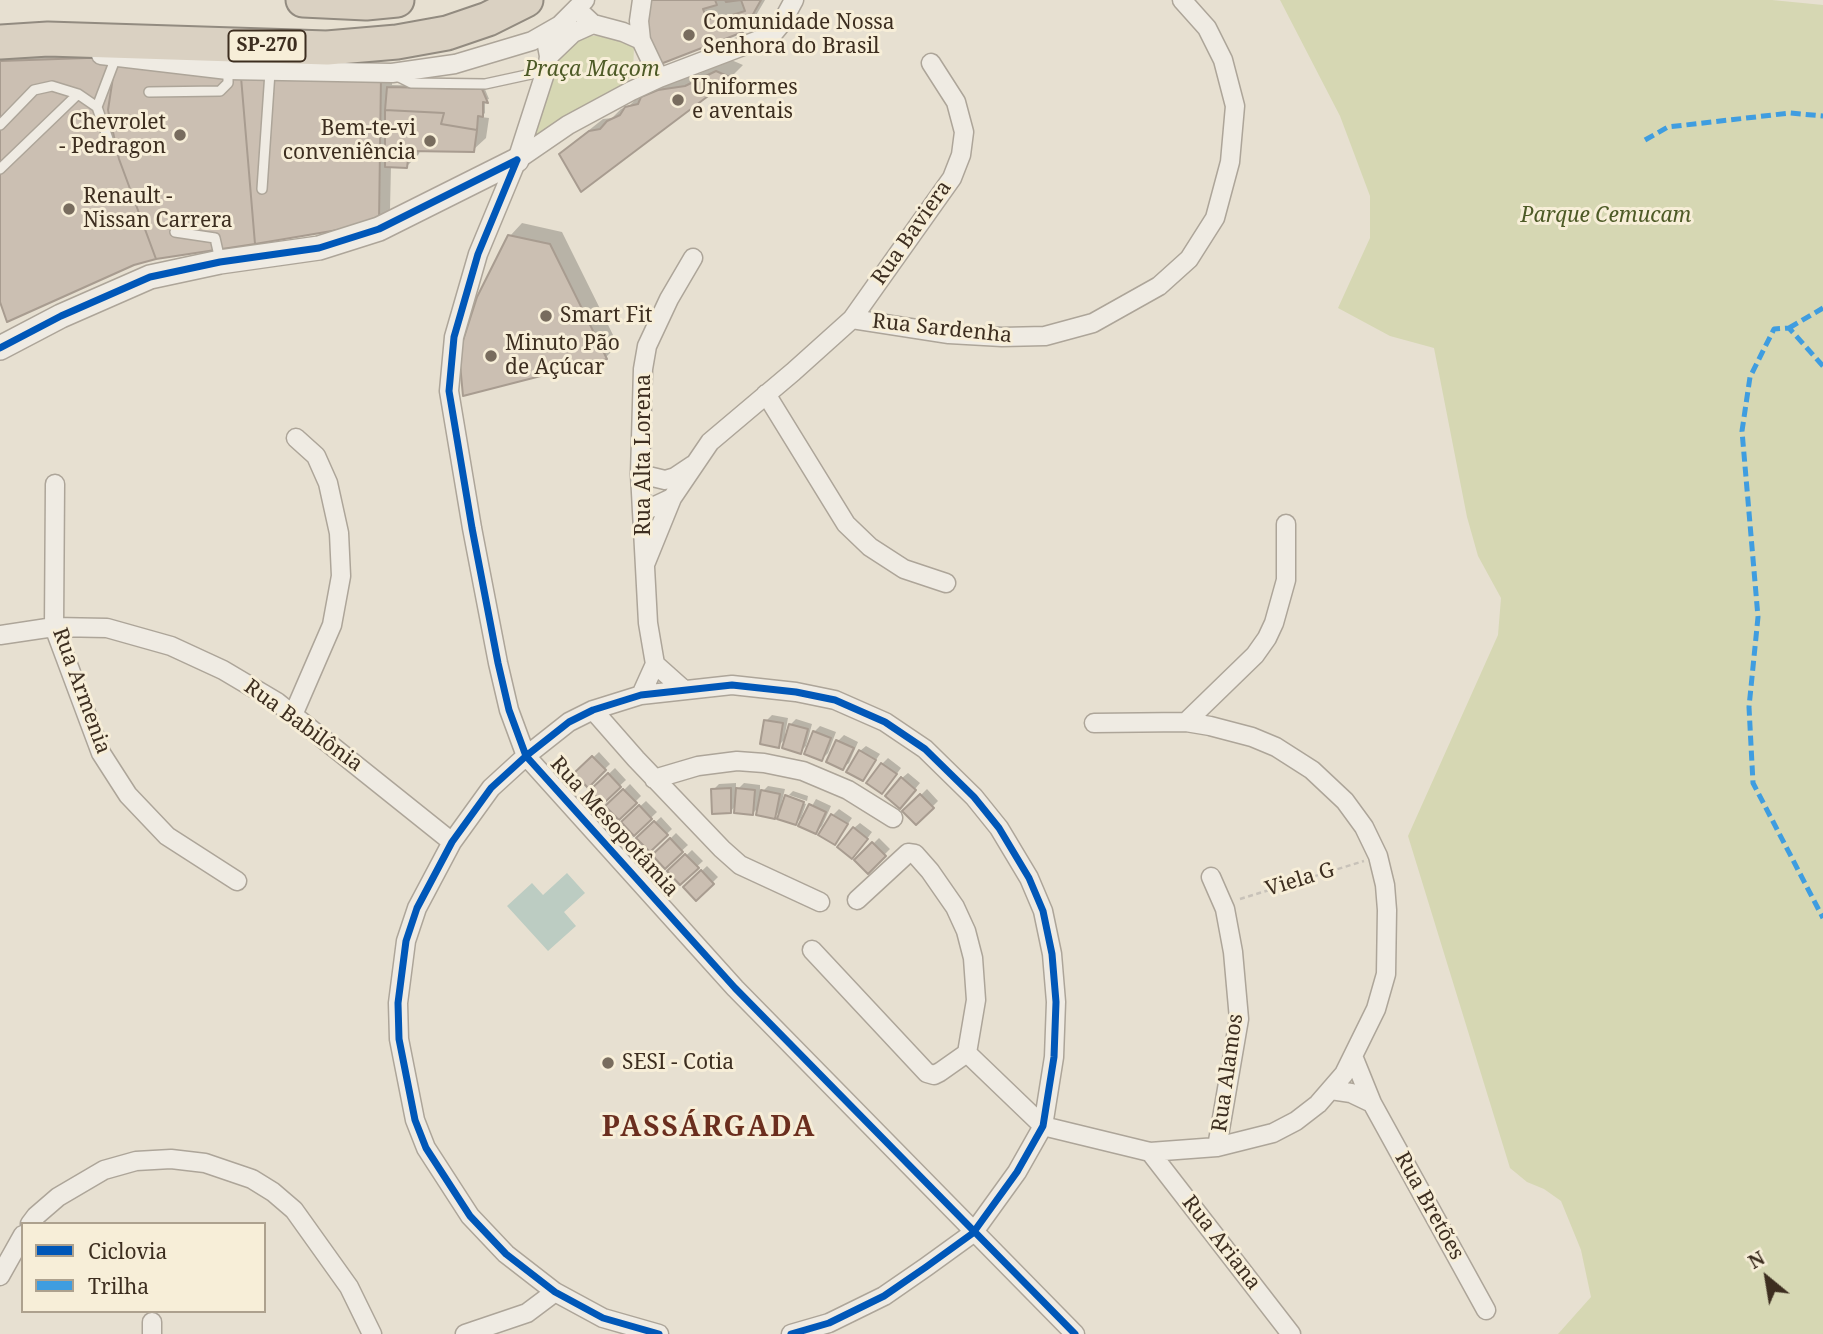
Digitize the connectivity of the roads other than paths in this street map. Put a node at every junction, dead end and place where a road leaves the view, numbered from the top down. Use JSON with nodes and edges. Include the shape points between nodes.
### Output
{"nodes":[{"id":1,"x":303,"y":0,"type":"edge"},
{"id":2,"x":397,"y":0,"type":"edge"},
{"id":3,"x":526,"y":0,"type":"edge"},
{"id":4,"x":642,"y":0,"type":"edge"},
{"id":5,"x":794,"y":0,"type":"edge"},
{"id":6,"x":1182,"y":0,"type":"edge"},
{"id":7,"x":581,"y":5,"type":"edge"},
{"id":8,"x":593,"y":24,"type":"junction"},
{"id":9,"x":545,"y":35,"type":"junction"},
{"id":10,"x":640,"y":40,"type":"junction"},
{"id":11,"x":0,"y":45,"type":"edge"},
{"id":12,"x":116,"y":57,"type":"junction"},
{"id":13,"x":932,"y":63,"type":"dead end"},
{"id":14,"x":547,"y":64,"type":"junction"},
{"id":15,"x":228,"y":70,"type":"junction"},
{"id":16,"x":270,"y":72,"type":"junction"},
{"id":17,"x":392,"y":73,"type":"junction"},
{"id":18,"x":659,"y":78,"type":"junction"},
{"id":19,"x":149,"y":92,"type":"dead end"},
{"id":20,"x":78,"y":94,"type":"junction"},
{"id":21,"x":97,"y":107,"type":"junction"},
{"id":22,"x":0,"y":125,"type":"edge"},
{"id":23,"x":109,"y":142,"type":"dead end"},
{"id":24,"x":517,"y":160,"type":"junction"},
{"id":25,"x":0,"y":169,"type":"edge"},
{"id":26,"x":261,"y":189,"type":"dead end"},
{"id":27,"x":175,"y":232,"type":"dead end"},
{"id":28,"x":694,"y":258,"type":"dead end"},
{"id":29,"x":220,"y":262,"type":"junction"},
{"id":30,"x":852,"y":319,"type":"junction"},
{"id":31,"x":0,"y":348,"type":"edge"},
{"id":32,"x":766,"y":394,"type":"junction"},
{"id":33,"x":296,"y":438,"type":"dead end"},
{"id":34,"x":696,"y":463,"type":"junction"},
{"id":35,"x":640,"y":474,"type":"junction"},
{"id":36,"x":55,"y":484,"type":"dead end"},
{"id":37,"x":673,"y":498,"type":"junction"},
{"id":38,"x":642,"y":512,"type":"junction"},
{"id":39,"x":1286,"y":524,"type":"dead end"},
{"id":40,"x":644,"y":565,"type":"junction"},
{"id":41,"x":946,"y":583,"type":"dead end"},
{"id":42,"x":54,"y":627,"type":"junction"},
{"id":43,"x":0,"y":635,"type":"edge"},
{"id":44,"x":655,"y":664,"type":"junction"},
{"id":45,"x":683,"y":689,"type":"junction"},
{"id":46,"x":641,"y":695,"type":"junction"},
{"id":47,"x":593,"y":710,"type":"junction"},
{"id":48,"x":293,"y":715,"type":"junction"},
{"id":49,"x":1186,"y":722,"type":"junction"},
{"id":50,"x":1094,"y":723,"type":"dead end"},
{"id":51,"x":526,"y":756,"type":"junction"},
{"id":52,"x":654,"y":779,"type":"junction"},
{"id":53,"x":893,"y":818,"type":"dead end"},
{"id":54,"x":452,"y":842,"type":"junction"},
{"id":55,"x":1211,"y":877,"type":"dead end"},
{"id":56,"x":237,"y":881,"type":"dead end"},
{"id":57,"x":857,"y":900,"type":"dead end"},
{"id":58,"x":820,"y":902,"type":"dead end"},
{"id":59,"x":812,"y":950,"type":"dead end"},
{"id":60,"x":967,"y":1053,"type":"junction"},
{"id":61,"x":1353,"y":1056,"type":"junction"},
{"id":62,"x":1331,"y":1090,"type":"junction"},
{"id":63,"x":1372,"y":1103,"type":"junction"},
{"id":64,"x":1043,"y":1126,"type":"junction"},
{"id":65,"x":1217,"y":1147,"type":"junction"},
{"id":66,"x":1150,"y":1152,"type":"junction"},
{"id":67,"x":32,"y":1222,"type":"edge"},
{"id":68,"x":974,"y":1233,"type":"junction"},
{"id":69,"x":21,"y":1239,"type":"edge"},
{"id":70,"x":0,"y":1276,"type":"edge"},
{"id":71,"x":555,"y":1292,"type":"junction"},
{"id":72,"x":1486,"y":1310,"type":"dead end"},
{"id":73,"x":831,"y":1329,"type":"edge"},
{"id":74,"x":372,"y":1334,"type":"edge"},
{"id":75,"x":465,"y":1334,"type":"edge"},
{"id":76,"x":659,"y":1334,"type":"edge"},
{"id":77,"x":791,"y":1334,"type":"edge"},
{"id":78,"x":1075,"y":1334,"type":"edge"},
{"id":79,"x":1292,"y":1334,"type":"edge"}],
"edges":[{"from":1,"to":2,"type":"highway","number":"SP-270"},
{"from":3,"to":11,"type":"highway","number":"SP-270","via":[[447,33],[327,48],[61,39]]},
{"from":4,"to":10,"type":"street"},
{"from":5,"to":18,"type":"street","via":[[772,35]]},
{"from":6,"to":30,"type":"street","name":"Rua Sardenha","via":[[1213,39],[1235,106],[1230,162],[1215,218],[1189,259],[1159,286],[1093,323],[1045,335],[949,334]]},
{"from":7,"to":8,"type":"street"},
{"from":7,"to":9,"type":"street"},
{"from":8,"to":10,"type":"street"},
{"from":8,"to":14,"type":"street","via":[[573,33]]},
{"from":9,"to":14,"type":"street","name":"Rua Mesopotâmia"},
{"from":9,"to":17,"type":"street","via":[[454,64]]},
{"from":10,"to":18,"type":"street"},
{"from":11,"to":12,"type":"street"},
{"from":12,"to":15,"type":"street"},
{"from":12,"to":21,"type":"lane"},
{"from":13,"to":30,"type":"street","name":"Rua Baviera","via":[[957,102],[964,132],[961,155],[952,178]]},
{"from":14,"to":17,"type":"lane","via":[[485,84],[411,83]]},
{"from":14,"to":24,"type":"street","name":"Rua Mesopotâmia"},
{"from":15,"to":16,"type":"street"},
{"from":15,"to":19,"type":"lane","via":[[228,83],[220,91]]},
{"from":16,"to":17,"type":"street"},
{"from":16,"to":26,"type":"lane"},
{"from":18,"to":24,"type":"street","via":[[568,125]]},
{"from":20,"to":21,"type":"lane"},
{"from":20,"to":22,"type":"lane","via":[[52,86],[34,90]]},
{"from":20,"to":25,"type":"lane"},
{"from":21,"to":23,"type":"lane"},
{"from":24,"to":29,"type":"street","via":[[379,229],[319,248]]},
{"from":24,"to":51,"type":"street","name":"Rua Mesopotâmia","via":[[478,254],[454,337],[449,391],[498,663]]},
{"from":27,"to":29,"type":"lane","via":[[215,238]]},
{"from":28,"to":35,"type":"street","name":"Rua Alta Lorena","via":[[647,346]]},
{"from":29,"to":31,"type":"street","via":[[150,277]]},
{"from":30,"to":32,"type":"street","name":"Rua Baviera"},
{"from":32,"to":34,"type":"street","name":"Rua Baviera","via":[[710,442]]},
{"from":32,"to":41,"type":"street","via":[[846,524],[904,569]]},
{"from":33,"to":48,"type":"street","via":[[317,456],[328,483],[339,533],[341,576],[332,625]]},
{"from":34,"to":35,"type":"street","via":[[665,481]]},
{"from":34,"to":37,"type":"street","name":"Rua Baviera"},
{"from":35,"to":38,"type":"street","name":"Rua Alta Lorena"},
{"from":36,"to":42,"type":"street","name":"Rua Armenia"},
{"from":37,"to":38,"type":"street"},
{"from":37,"to":40,"type":"street","name":"Rua Baviera"},
{"from":38,"to":40,"type":"street","name":"Rua Alta Lorena"},
{"from":39,"to":49,"type":"street","via":[[1286,580],[1267,638]]},
{"from":40,"to":44,"type":"street","name":"Rua Alta Lorena"},
{"from":42,"to":43,"type":"street","name":"Rua Babilônia"},
{"from":42,"to":48,"type":"street","name":"Rua Babilônia","via":[[107,628],[171,646],[223,670]]},
{"from":42,"to":56,"type":"street","name":"Rua Armenia","via":[[101,753],[128,795],[167,836]]},
{"from":44,"to":45,"type":"street"},
{"from":44,"to":46,"type":"street"},
{"from":45,"to":46,"type":"street"},
{"from":45,"to":64,"type":"street","via":[[732,685],[835,700],[885,722],[925,749],[982,807],[1029,878],[1043,911],[1052,954],[1054,1057]]},
{"from":46,"to":47,"type":"street"},
{"from":47,"to":51,"type":"street","via":[[569,722]]},
{"from":47,"to":52,"type":"street"},
{"from":48,"to":54,"type":"street","name":"Rua Babilônia"},
{"from":49,"to":50,"type":"street"},
{"from":49,"to":61,"type":"street","via":[[1276,747],[1312,770],[1364,827],[1385,885],[1386,974],[1376,1009]]},
{"from":51,"to":54,"type":"street","via":[[491,788]]},
{"from":51,"to":68,"type":"street","name":"Rua Mesopotâmia","via":[[735,988]]},
{"from":52,"to":53,"type":"street","via":[[698,766],[764,763],[803,771],[848,790]]},
{"from":52,"to":58,"type":"street","via":[[740,864]]},
{"from":54,"to":71,"type":"street","via":[[417,908],[398,1003],[415,1120],[426,1148],[470,1216],[506,1254]]},
{"from":55,"to":65,"type":"street","name":"Rua Alamos","via":[[1223,904],[1233,951],[1239,1019]]},
{"from":57,"to":60,"type":"street","via":[[908,853],[930,870],[955,907],[973,958],[976,1000]]},
{"from":59,"to":60,"type":"street","via":[[927,1073],[934,1075]]},
{"from":60,"to":64,"type":"street"},
{"from":61,"to":62,"type":"street"},
{"from":61,"to":63,"type":"street","name":"Rua Bretões"},
{"from":62,"to":63,"type":"street"},
{"from":62,"to":65,"type":"street","via":[[1296,1121],[1273,1133]]},
{"from":63,"to":72,"type":"street","name":"Rua Bretões"},
{"from":64,"to":66,"type":"street"},
{"from":64,"to":68,"type":"street"},
{"from":65,"to":66,"type":"street"},
{"from":66,"to":79,"type":"street","name":"Rua Ariana"},
{"from":67,"to":74,"type":"street","via":[[58,1197],[104,1170],[148,1160],[205,1163],[252,1179],[294,1210],[349,1287]]},
{"from":68,"to":73,"type":"street"},
{"from":68,"to":78,"type":"street","name":"Rua Mesopotâmia"},
{"from":69,"to":70,"type":"street"},
{"from":71,"to":75,"type":"street","via":[[527,1313]]},
{"from":71,"to":76,"type":"street","via":[[603,1318]]},
{"from":73,"to":77,"type":"street"}]}
